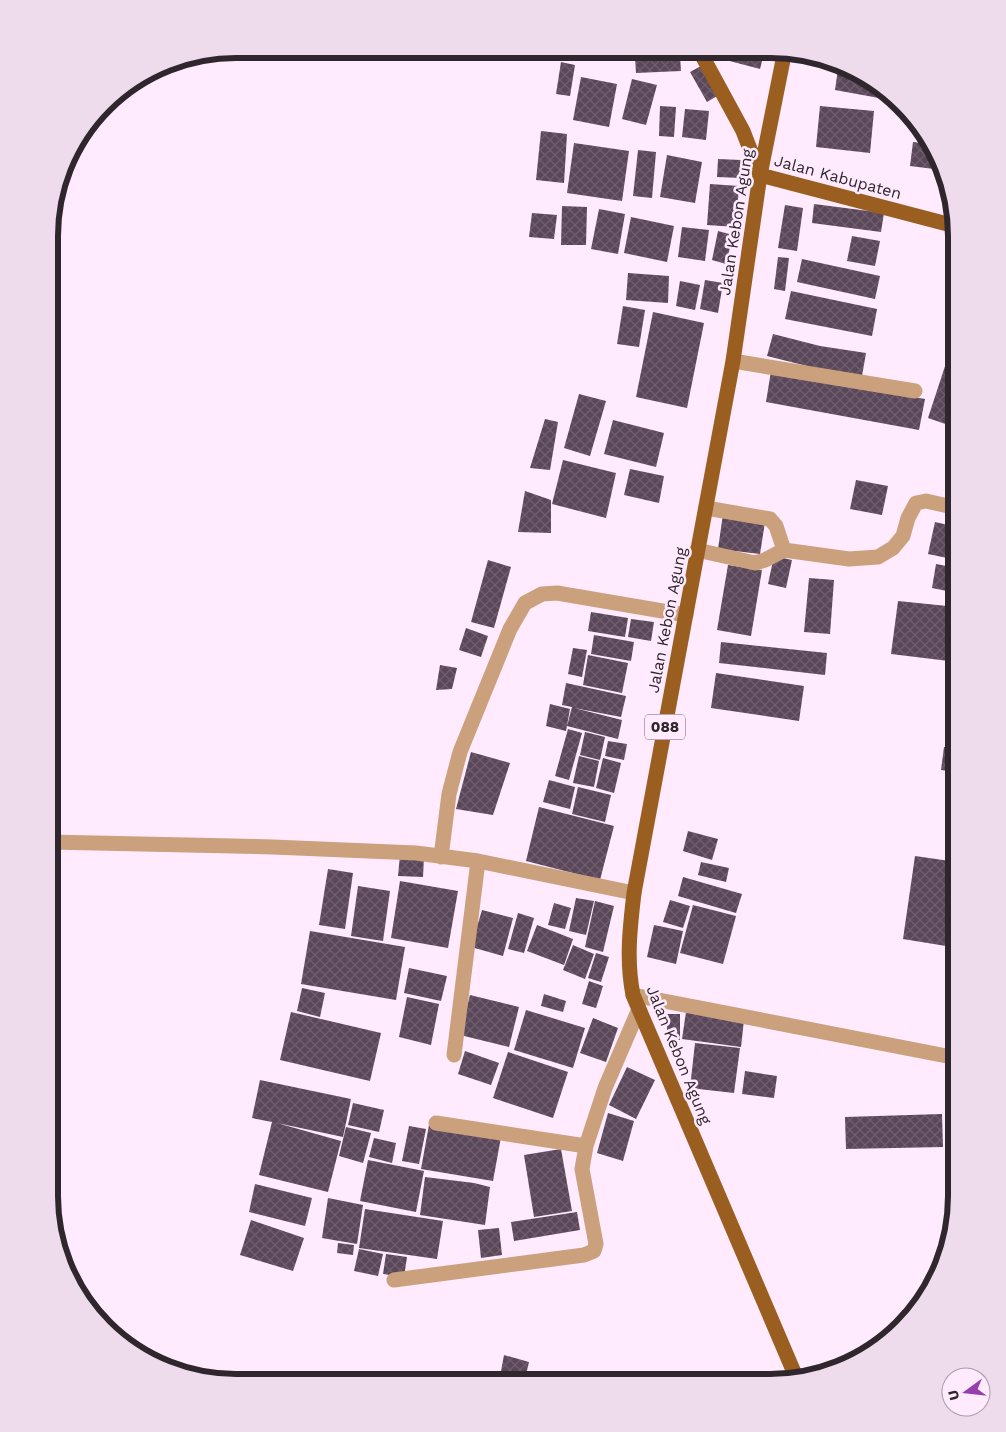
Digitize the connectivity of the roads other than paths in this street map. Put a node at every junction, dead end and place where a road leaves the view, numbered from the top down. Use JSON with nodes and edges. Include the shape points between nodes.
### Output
{"nodes":[{"id":1,"x":703,"y":58,"type":"edge"},
{"id":2,"x":783,"y":58,"type":"edge"},
{"id":3,"x":760,"y":175,"type":"junction"},
{"id":4,"x":948,"y":224,"type":"edge"},
{"id":5,"x":733,"y":361,"type":"junction"},
{"id":6,"x":915,"y":391,"type":"dead end"},
{"id":7,"x":948,"y":506,"type":"edge"},
{"id":8,"x":706,"y":508,"type":"junction"},
{"id":9,"x":698,"y":550,"type":"junction"},
{"id":10,"x":784,"y":550,"type":"junction"},
{"id":11,"x":686,"y":615,"type":"junction"},
{"id":12,"x":58,"y":842,"type":"edge"},
{"id":13,"x":441,"y":857,"type":"junction"},
{"id":14,"x":478,"y":861,"type":"junction"},
{"id":15,"x":634,"y":893,"type":"junction"},
{"id":16,"x":633,"y":995,"type":"junction"},
{"id":17,"x":639,"y":1009,"type":"junction"},
{"id":18,"x":454,"y":1055,"type":"dead end"},
{"id":19,"x":948,"y":1056,"type":"edge"},
{"id":20,"x":436,"y":1123,"type":"dead end"},
{"id":21,"x":586,"y":1146,"type":"junction"},
{"id":22,"x":394,"y":1280,"type":"dead end"},
{"id":23,"x":794,"y":1373,"type":"edge"}],
"edges":[{"from":1,"to":3,"type":"main road","name":"Jalan Kabupaten","via":[[744,131]]},
{"from":2,"to":3,"type":"main road","name":"Jalan Kebon Agung","number":"088"},
{"from":3,"to":4,"type":"main road","name":"Jalan Kabupaten"},
{"from":3,"to":5,"type":"main road","name":"Jalan Kebon Agung","number":"088"},
{"from":5,"to":6,"type":"street"},
{"from":5,"to":8,"type":"main road","name":"Jalan Kebon Agung","number":"088"},
{"from":7,"to":10,"type":"street","via":[[916,503],[903,536],[893,548],[878,557],[849,559]]},
{"from":8,"to":9,"type":"main road","name":"Jalan Kebon Agung","number":"088"},
{"from":8,"to":10,"type":"street","via":[[770,519],[776,526]]},
{"from":9,"to":10,"type":"street","via":[[755,563]]},
{"from":9,"to":11,"type":"main road","name":"Jalan Kebon Agung","number":"088"},
{"from":11,"to":13,"type":"street","via":[[556,593],[542,594],[525,603],[510,629],[460,752],[448,794]]},
{"from":11,"to":15,"type":"main road","name":"Jalan Kebon Agung","number":"088"},
{"from":12,"to":13,"type":"street","via":[[382,852]]},
{"from":13,"to":14,"type":"street"},
{"from":14,"to":15,"type":"street"},
{"from":14,"to":18,"type":"street"},
{"from":15,"to":16,"type":"main road","name":"Jalan Kebon Agung","number":"088","via":[[628,944]]},
{"from":16,"to":17,"type":"main road","name":"Jalan Kebon Agung","number":"088"},
{"from":16,"to":19,"type":"street"},
{"from":17,"to":21,"type":"street","via":[[605,1088]]},
{"from":17,"to":23,"type":"main road","name":"Jalan Kebon Agung","number":"088"},
{"from":20,"to":21,"type":"street"},
{"from":21,"to":22,"type":"street","via":[[582,1169],[596,1244],[594,1251],[584,1255]]}]}
